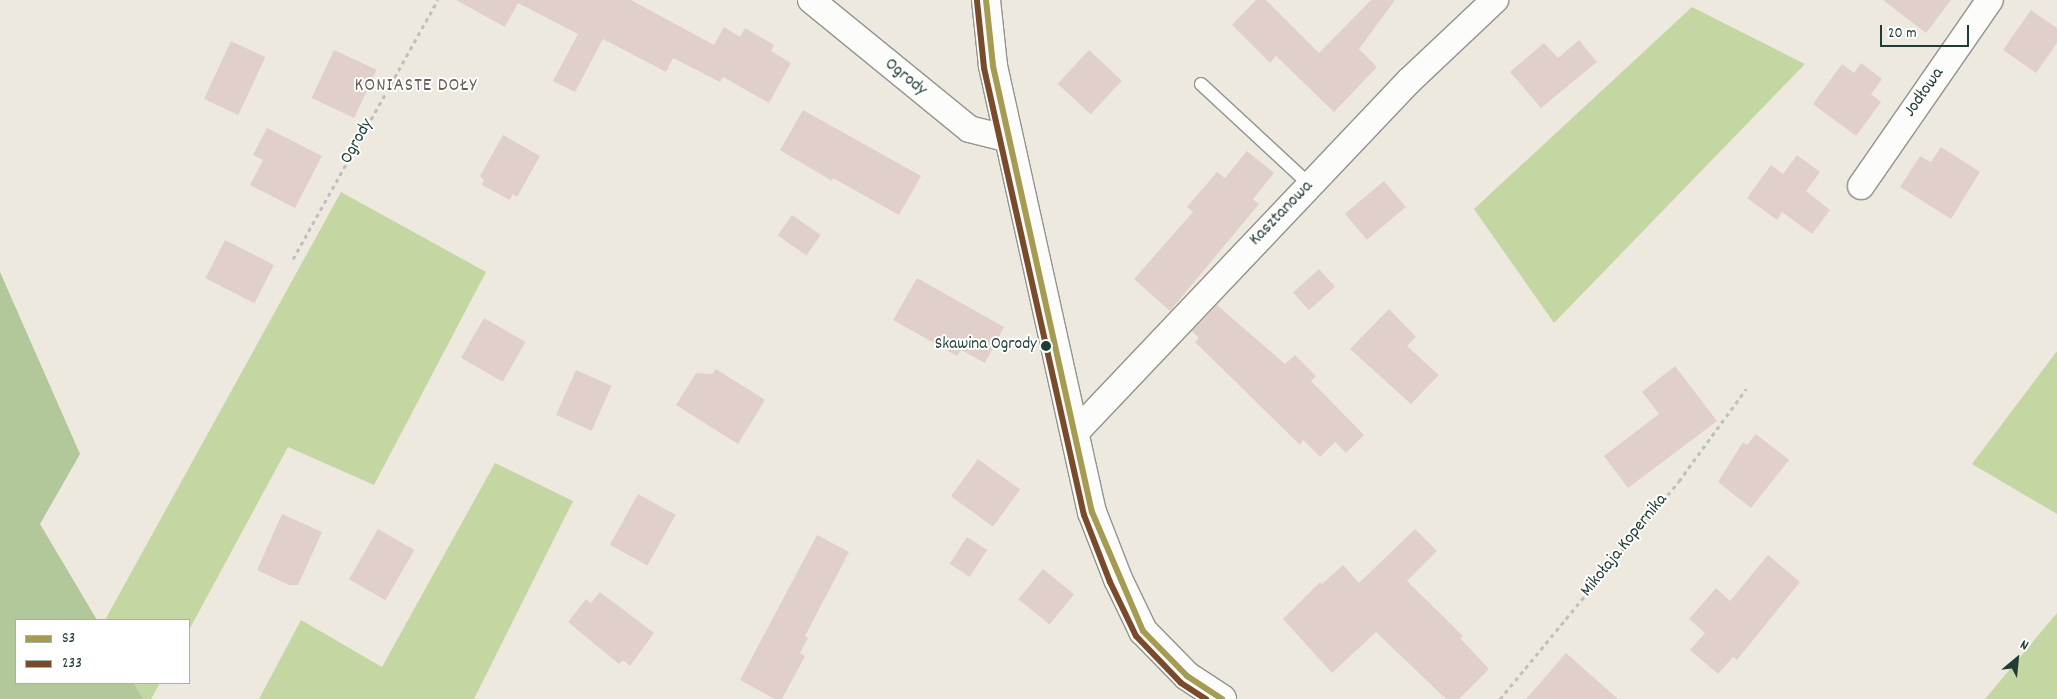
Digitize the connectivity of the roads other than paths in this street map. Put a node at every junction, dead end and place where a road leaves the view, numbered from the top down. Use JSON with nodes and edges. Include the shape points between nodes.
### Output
{"nodes":[{"id":1,"x":811,"y":0,"type":"edge"},
{"id":2,"x":986,"y":0,"type":"edge"},
{"id":3,"x":1495,"y":0,"type":"edge"},
{"id":4,"x":1990,"y":0,"type":"edge"},
{"id":5,"x":1201,"y":84,"type":"dead end"},
{"id":6,"x":1009,"y":138,"type":"junction"},
{"id":7,"x":1310,"y":185,"type":"junction"},
{"id":8,"x":1861,"y":186,"type":"dead end"},
{"id":9,"x":1074,"y":434,"type":"junction"},
{"id":10,"x":1222,"y":699,"type":"edge"}],
"edges":[{"from":1,"to":6,"type":"street","name":"Ogrody","via":[[969,129]]},
{"from":2,"to":6,"type":"street","via":[[994,66]]},
{"from":3,"to":7,"type":"street","name":"Kasztanowa","via":[[1410,80]]},
{"from":4,"to":8,"type":"street","name":"Jodłowa"},
{"from":5,"to":7,"type":"lane"},
{"from":6,"to":9,"type":"street"},
{"from":7,"to":9,"type":"street","name":"Kasztanowa"},
{"from":9,"to":10,"type":"street","via":[[1092,512],[1118,579],[1144,631],[1187,676]]}]}
